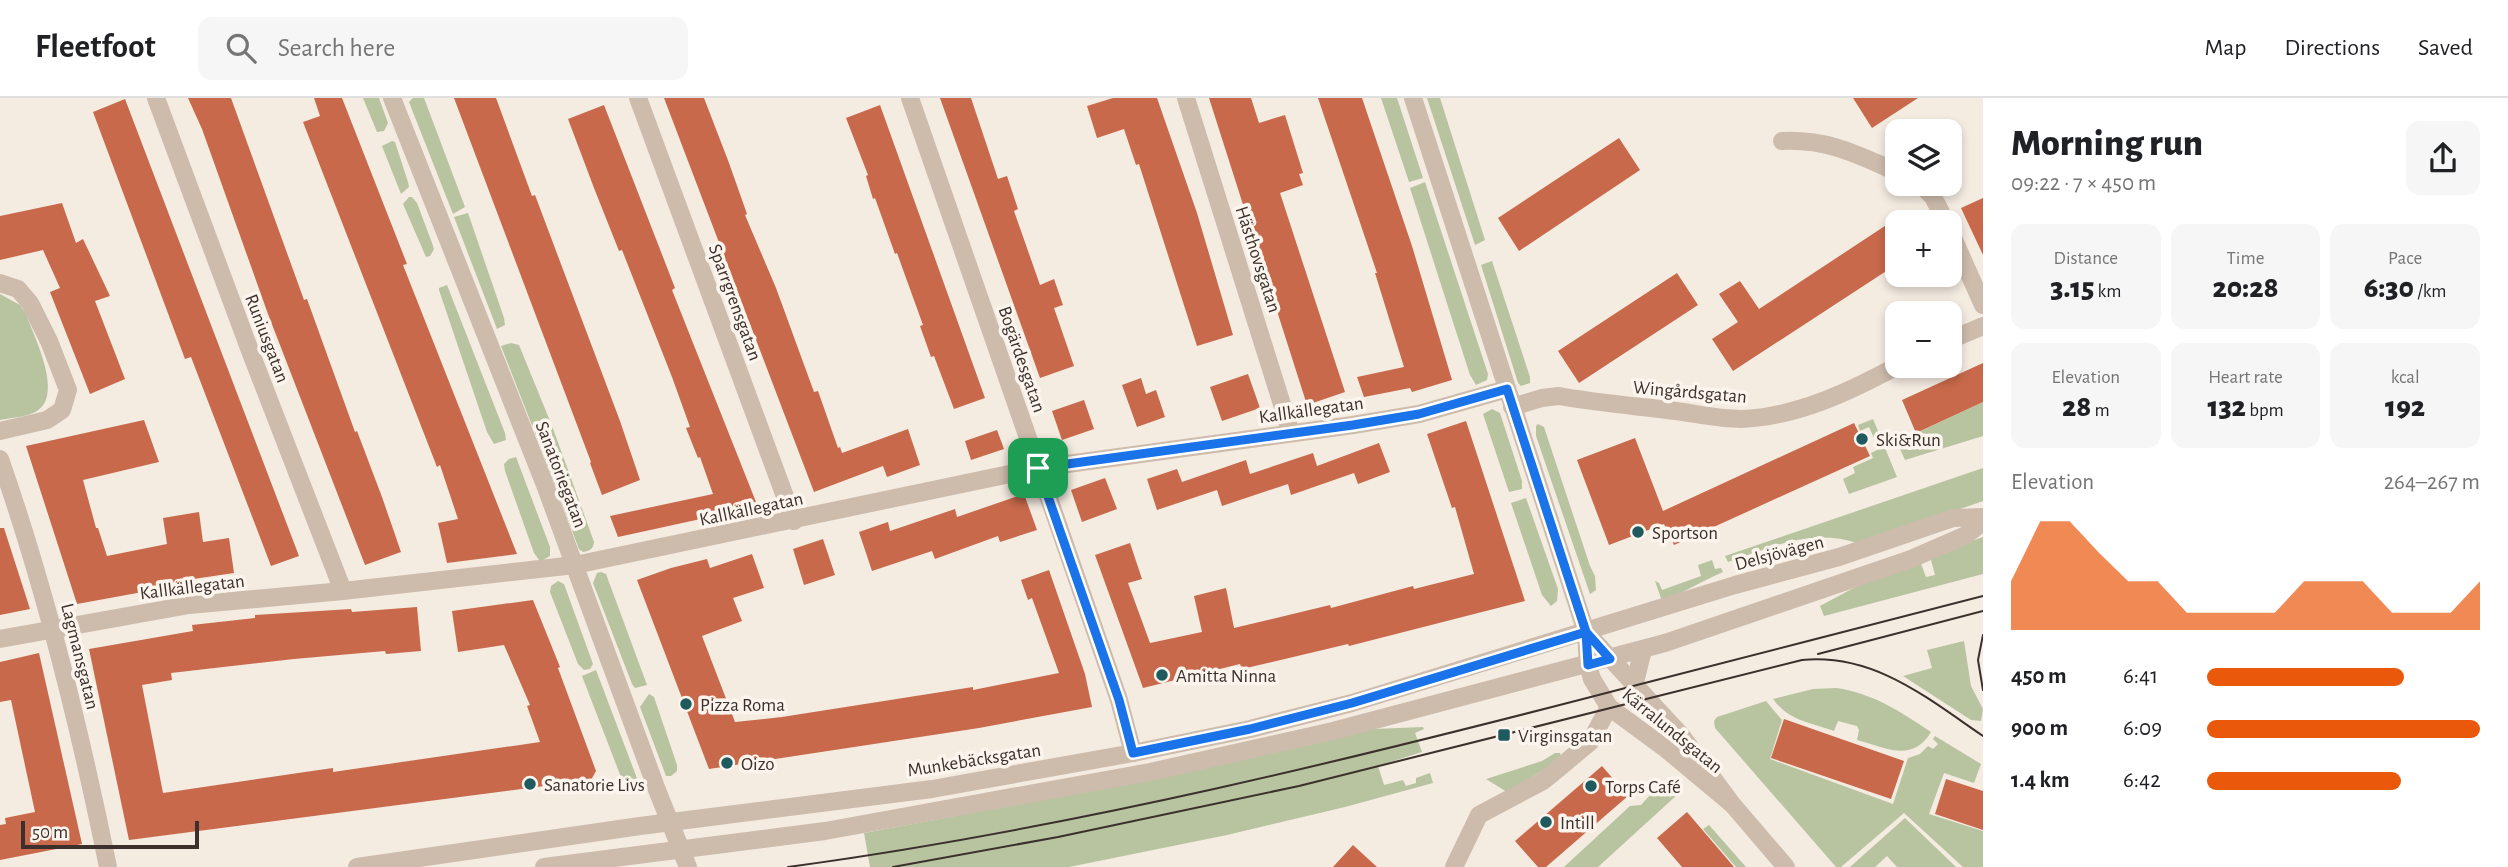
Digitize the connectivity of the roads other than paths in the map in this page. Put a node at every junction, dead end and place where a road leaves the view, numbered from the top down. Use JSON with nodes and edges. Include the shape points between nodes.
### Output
{"nodes":[{"id":1,"x":156,"y":98,"type":"edge"},
{"id":2,"x":392,"y":98,"type":"edge"},
{"id":3,"x":638,"y":98,"type":"edge"},
{"id":4,"x":910,"y":98,"type":"edge"},
{"id":5,"x":1186,"y":98,"type":"edge"},
{"id":6,"x":1413,"y":98,"type":"edge"},
{"id":7,"x":1782,"y":141,"type":"dead end"},
{"id":8,"x":1885,"y":167,"type":"edge"},
{"id":9,"x":1962,"y":258,"type":"edge"},
{"id":10,"x":0,"y":283,"type":"edge"},
{"id":11,"x":1983,"y":305,"type":"edge"},
{"id":12,"x":1983,"y":326,"type":"edge"},
{"id":13,"x":1962,"y":335,"type":"edge"},
{"id":14,"x":1885,"y":372,"type":"edge"},
{"id":15,"x":1507,"y":389,"type":"junction"},
{"id":16,"x":1512,"y":407,"type":"junction"},
{"id":17,"x":0,"y":431,"type":"edge"},
{"id":18,"x":1291,"y":433,"type":"junction"},
{"id":19,"x":0,"y":459,"type":"edge"},
{"id":20,"x":1038,"y":468,"type":"junction"},
{"id":21,"x":1983,"y":519,"type":"edge"},
{"id":22,"x":794,"y":521,"type":"junction"},
{"id":23,"x":575,"y":565,"type":"junction"},
{"id":24,"x":343,"y":591,"type":"junction"},
{"id":25,"x":54,"y":628,"type":"junction"},
{"id":26,"x":1586,"y":632,"type":"junction"},
{"id":27,"x":0,"y":639,"type":"edge"},
{"id":28,"x":1643,"y":650,"type":"junction"},
{"id":29,"x":1610,"y":659,"type":"junction"},
{"id":30,"x":1588,"y":665,"type":"junction"},
{"id":31,"x":1634,"y":685,"type":"junction"},
{"id":32,"x":1609,"y":707,"type":"junction"},
{"id":33,"x":1133,"y":753,"type":"junction"},
{"id":34,"x":1732,"y":804,"type":"junction"},
{"id":35,"x":670,"y":822,"type":"junction"},
{"id":36,"x":685,"y":859,"type":"edge"},
{"id":37,"x":108,"y":867,"type":"edge"},
{"id":38,"x":357,"y":867,"type":"edge"},
{"id":39,"x":544,"y":867,"type":"edge"},
{"id":40,"x":1454,"y":867,"type":"edge"},
{"id":41,"x":1786,"y":867,"type":"edge"}],
"edges":[{"from":1,"to":24,"type":"street","name":"Runiusgatan"},
{"from":2,"to":23,"type":"street","name":"Sanatoriegatan"},
{"from":3,"to":22,"type":"street","name":"Sparrgrensgatan"},
{"from":4,"to":20,"type":"street","name":"Bogärdesgatan"},
{"from":5,"to":18,"type":"street","name":"Hästhovsgatan"},
{"from":6,"to":15,"type":"street"},
{"from":7,"to":8,"type":"street","via":[[1808,140],[1846,149]]},
{"from":9,"to":11,"type":"street"},
{"from":10,"to":17,"type":"street","via":[[18,289],[30,303],[68,390],[62,410],[47,420]]},
{"from":12,"to":13,"type":"street"},
{"from":14,"to":16,"type":"street","name":"Wingårdsgatan","via":[[1806,407],[1739,419],[1559,396]]},
{"from":15,"to":16,"type":"street"},
{"from":15,"to":18,"type":"street","name":"Kallkällegatan","via":[[1419,414]]},
{"from":16,"to":26,"type":"street"},
{"from":18,"to":20,"type":"street","name":"Kallkällegatan"},
{"from":19,"to":25,"type":"street","name":"Lagmansgatan"},
{"from":20,"to":22,"type":"street","name":"Kallkällegatan"},
{"from":20,"to":33,"type":"street","name":"Bogärdesgatan"},
{"from":21,"to":26,"type":"street","name":"Delsjövägen","via":[[1952,518],[1839,557]]},
{"from":21,"to":28,"type":"street","name":"Delsjövägen","via":[[1966,535],[1911,559]]},
{"from":22,"to":23,"type":"street","name":"Kallkällegatan"},
{"from":23,"to":24,"type":"street","name":"Kallkällegatan"},
{"from":23,"to":35,"type":"street","name":"Sanatoriegatan"},
{"from":24,"to":25,"type":"street","name":"Kallkällegatan","via":[[189,605]]},
{"from":25,"to":27,"type":"street","name":"Kallkällegatan"},
{"from":25,"to":37,"type":"street","name":"Lagmansgatan"},
{"from":26,"to":29,"type":"street","name":"Kärralundsgatan"},
{"from":26,"to":30,"type":"street","name":"Kärralundsgatan"},
{"from":26,"to":33,"type":"street","name":"Munkebäcksgatan","via":[[1352,703]]},
{"from":28,"to":29,"type":"street","name":"Delsjövägen"},
{"from":28,"to":31,"type":"street","name":"Kärralundsgatan"},
{"from":29,"to":30,"type":"street"},
{"from":29,"to":31,"type":"street","name":"Kärralundsgatan"},
{"from":30,"to":32,"type":"street","name":"Kärralundsgatan"},
{"from":30,"to":36,"type":"street","via":[[1359,725],[1150,772]]},
{"from":31,"to":34,"type":"street","name":"Kärralundsgatan","via":[[1681,735]]},
{"from":32,"to":34,"type":"street","name":"Kärralundsgatan"},
{"from":32,"to":40,"type":"street","via":[[1590,742],[1559,768],[1479,815]]},
{"from":33,"to":35,"type":"street","name":"Munkebäcksgatan","via":[[932,789]]},
{"from":34,"to":41,"type":"street","name":"Kärralundsgatan"},
{"from":35,"to":36,"type":"street","name":"Sanatoriegatan"},
{"from":35,"to":38,"type":"street","name":"Munkebäcksgatan"},
{"from":36,"to":39,"type":"street"}]}
